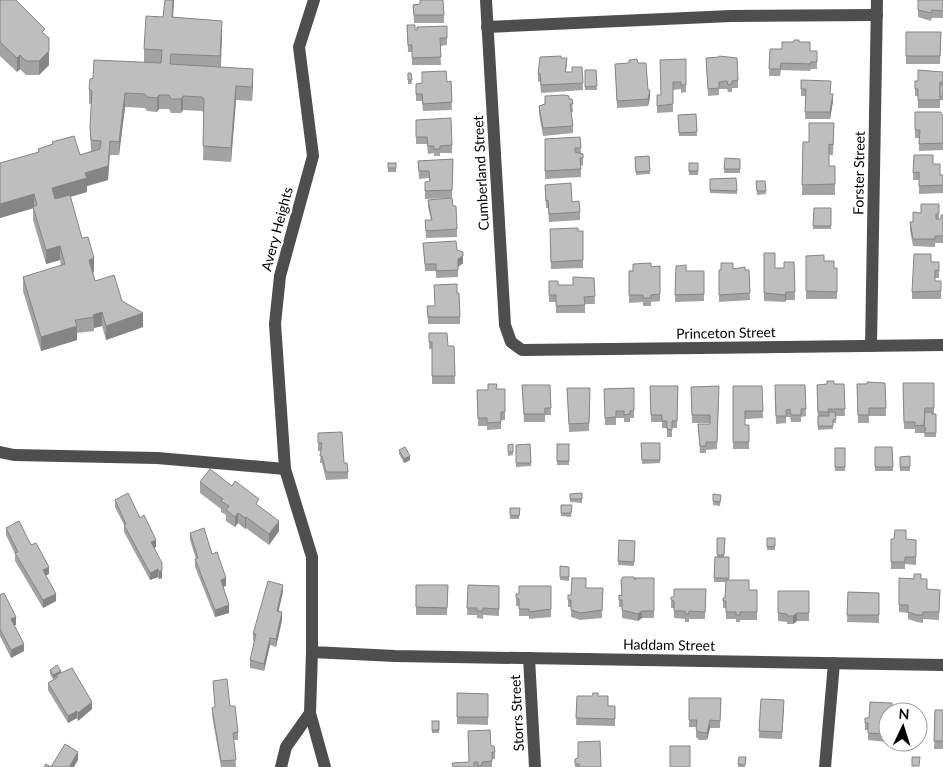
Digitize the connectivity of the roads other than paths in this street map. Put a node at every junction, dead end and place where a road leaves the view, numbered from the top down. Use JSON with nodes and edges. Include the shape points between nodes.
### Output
{"nodes":[{"id":1,"x":314,"y":0,"type":"edge"},
{"id":2,"x":486,"y":0,"type":"edge"},
{"id":3,"x":877,"y":0,"type":"edge"},
{"id":4,"x":877,"y":15,"type":"junction"},
{"id":5,"x":487,"y":27,"type":"junction"},
{"id":6,"x":511,"y":342,"type":"joint"},
{"id":7,"x":943,"y":345,"type":"edge"},
{"id":8,"x":871,"y":346,"type":"junction"},
{"id":9,"x":0,"y":452,"type":"edge"},
{"id":10,"x":285,"y":469,"type":"junction"},
{"id":11,"x":312,"y":652,"type":"junction"},
{"id":12,"x":529,"y":658,"type":"junction"},
{"id":13,"x":834,"y":663,"type":"junction"},
{"id":14,"x":943,"y":665,"type":"edge"},
{"id":15,"x":310,"y":713,"type":"junction"},
{"id":16,"x":281,"y":767,"type":"edge"},
{"id":17,"x":325,"y":767,"type":"edge"},
{"id":18,"x":535,"y":767,"type":"edge"},
{"id":19,"x":825,"y":767,"type":"edge"}],
"edges":[{"from":1,"to":10,"type":"street","name":"Avery Heights","via":[[299,47],[313,156],[280,276],[275,324]]},
{"from":2,"to":5,"type":"street","name":"Cumberland Street"},
{"from":3,"to":4,"type":"street","name":"Forster Street"},
{"from":4,"to":5,"type":"street","via":[[731,16]]},
{"from":4,"to":8,"type":"street","name":"Forster Street"},
{"from":5,"to":6,"type":"street","name":"Cumberland Street","via":[[505,325]]},
{"from":6,"to":8,"type":"street","name":"Princeton Street","via":[[522,350]]},
{"from":7,"to":8,"type":"street","name":"Princeton Street"},
{"from":9,"to":10,"type":"street","via":[[157,458]]},
{"from":10,"to":11,"type":"street","name":"Avery Heights","via":[[312,557]]},
{"from":11,"to":12,"type":"street","name":"Haddam Street"},
{"from":11,"to":15,"type":"street","name":"Avery Heights"},
{"from":12,"to":13,"type":"street","name":"Haddam Street"},
{"from":12,"to":18,"type":"street","name":"Storrs Street"},
{"from":13,"to":14,"type":"street","name":"Haddam Street"},
{"from":13,"to":19,"type":"street"},
{"from":15,"to":16,"type":"street","via":[[286,747]]},
{"from":15,"to":17,"type":"street","name":"Avery Heights"}]}
